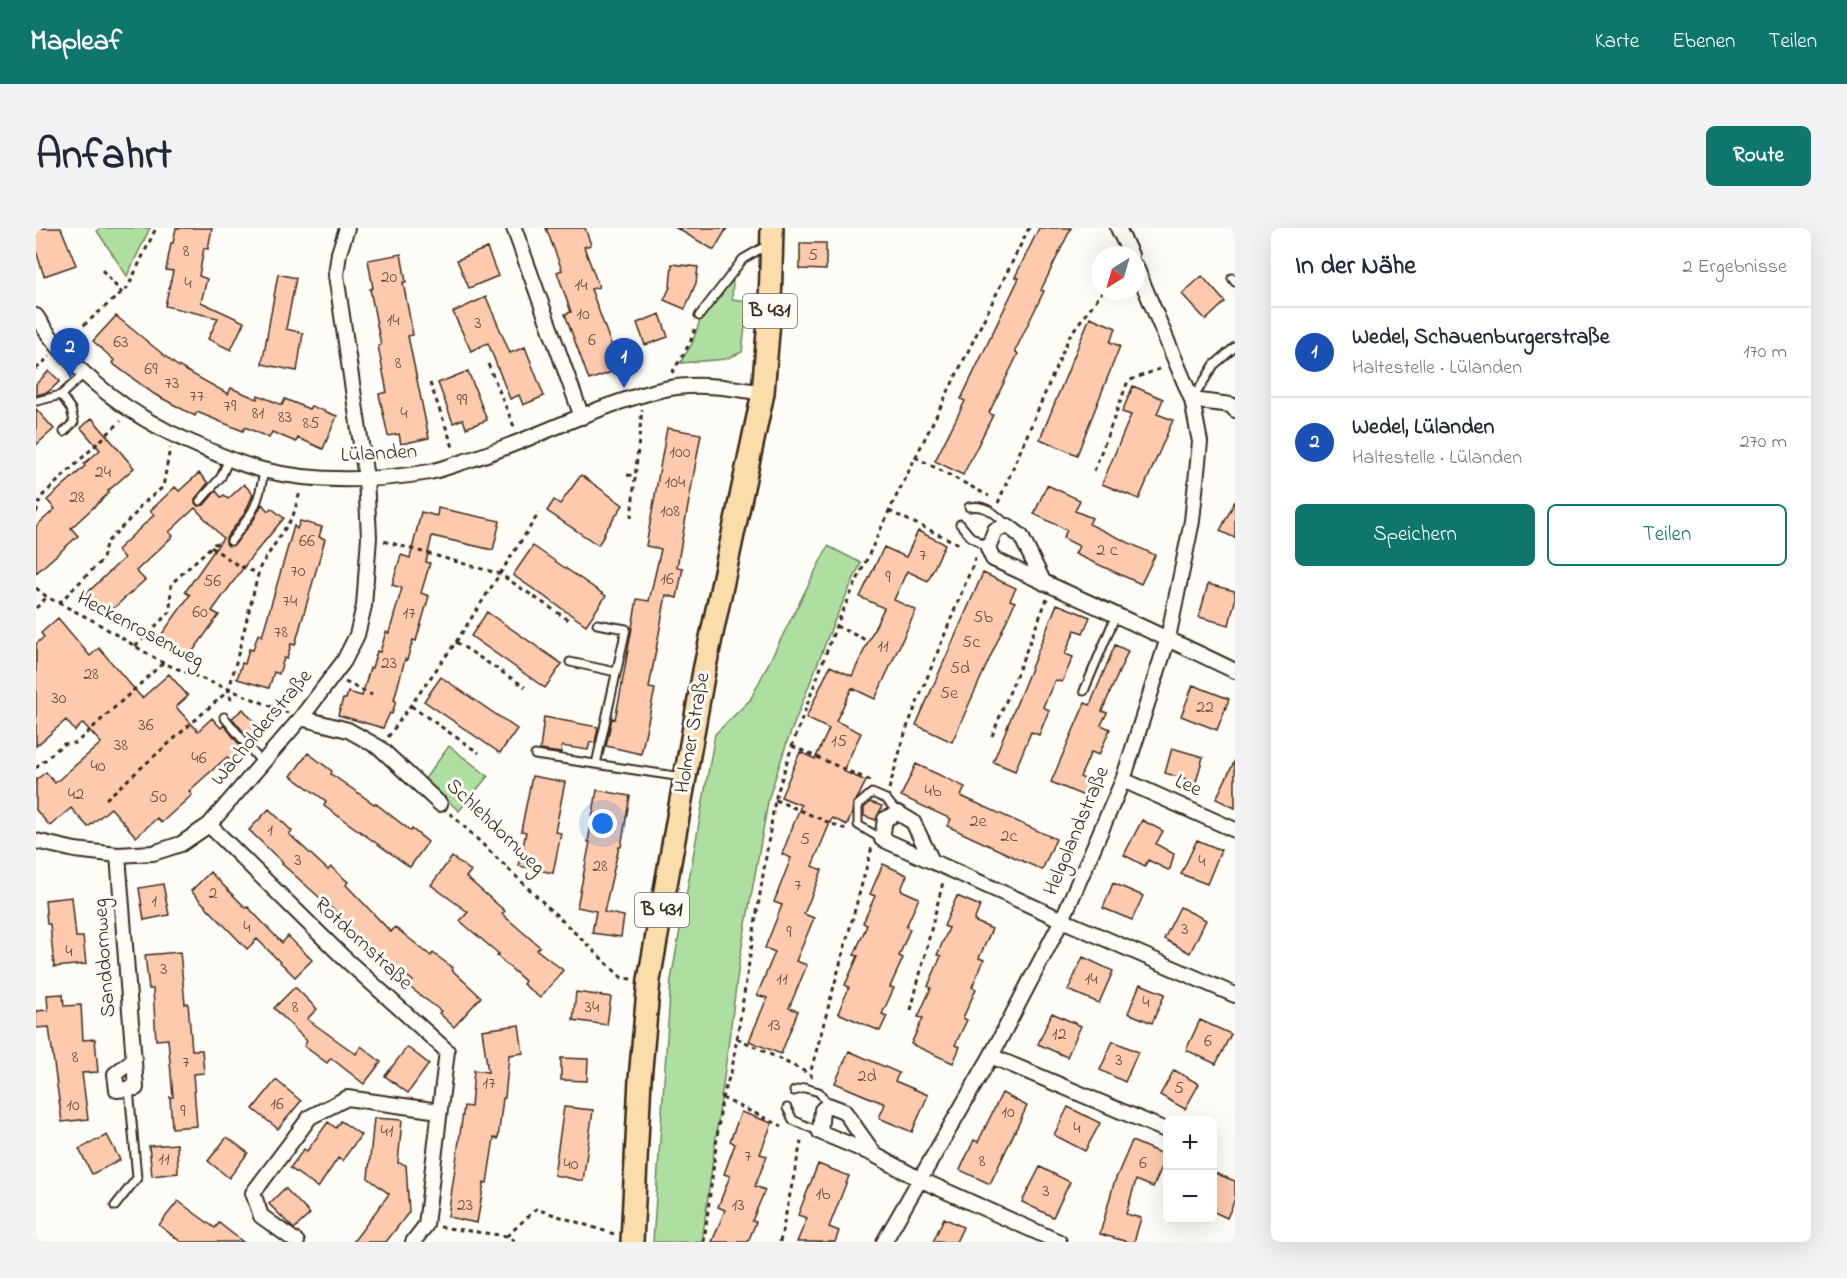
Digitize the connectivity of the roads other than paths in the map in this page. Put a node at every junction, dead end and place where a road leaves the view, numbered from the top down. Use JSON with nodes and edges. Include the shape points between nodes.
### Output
{"nodes":[{"id":1,"x":347,"y":228,"type":"edge"},
{"id":2,"x":514,"y":228,"type":"edge"},
{"id":3,"x":1118,"y":228,"type":"edge"},
{"id":4,"x":772,"y":236,"type":"edge"},
{"id":5,"x":1127,"y":246,"type":"edge"},
{"id":6,"x":1145,"y":287,"type":"edge"},
{"id":7,"x":699,"y":315,"type":"road end"},
{"id":8,"x":36,"y":316,"type":"edge"},
{"id":9,"x":1235,"y":347,"type":"edge"},
{"id":10,"x":85,"y":373,"type":"junction"},
{"id":11,"x":764,"y":393,"type":"junction"},
{"id":12,"x":61,"y":395,"type":"junction"},
{"id":13,"x":1192,"y":400,"type":"junction"},
{"id":14,"x":36,"y":401,"type":"edge"},
{"id":15,"x":1235,"y":410,"type":"edge"},
{"id":16,"x":582,"y":417,"type":"junction"},
{"id":17,"x":64,"y":432,"type":"dead end"},
{"id":18,"x":230,"y":459,"type":"junction"},
{"id":19,"x":264,"y":470,"type":"junction"},
{"id":20,"x":366,"y":478,"type":"junction"},
{"id":21,"x":200,"y":501,"type":"dead end"},
{"id":22,"x":969,"y":507,"type":"dead end"},
{"id":23,"x":960,"y":524,"type":"dead end"},
{"id":24,"x":1008,"y":526,"type":"junction"},
{"id":25,"x":231,"y":541,"type":"road end"},
{"id":26,"x":982,"y":548,"type":"junction"},
{"id":27,"x":1048,"y":584,"type":"junction"},
{"id":28,"x":1116,"y":615,"type":"junction"},
{"id":29,"x":597,"y":624,"type":"dead end"},
{"id":30,"x":1168,"y":638,"type":"junction"},
{"id":31,"x":570,"y":662,"type":"dead end"},
{"id":32,"x":1235,"y":671,"type":"edge"},
{"id":33,"x":616,"y":672,"type":"junction"},
{"id":34,"x":1083,"y":691,"type":"dead end"},
{"id":35,"x":224,"y":717,"type":"dead end"},
{"id":36,"x":301,"y":718,"type":"junction"},
{"id":37,"x":535,"y":755,"type":"dead end"},
{"id":38,"x":262,"y":763,"type":"junction"},
{"id":39,"x":596,"y":764,"type":"junction"},
{"id":40,"x":685,"y":778,"type":"junction"},
{"id":41,"x":1123,"y":780,"type":"junction"},
{"id":42,"x":440,"y":804,"type":"road end"},
{"id":43,"x":898,"y":813,"type":"junction"},
{"id":44,"x":209,"y":825,"type":"junction"},
{"id":45,"x":1235,"y":830,"type":"edge"},
{"id":46,"x":879,"y":837,"type":"junction"},
{"id":47,"x":36,"y":841,"type":"edge"},
{"id":48,"x":118,"y":855,"type":"junction"},
{"id":49,"x":932,"y":861,"type":"junction"},
{"id":50,"x":1062,"y":920,"type":"junction"},
{"id":51,"x":1235,"y":995,"type":"edge"},
{"id":52,"x":991,"y":1056,"type":"junction"},
{"id":53,"x":134,"y":1059,"type":"junction"},
{"id":54,"x":129,"y":1088,"type":"junction"},
{"id":55,"x":794,"y":1091,"type":"dead end"},
{"id":56,"x":828,"y":1105,"type":"junction"},
{"id":57,"x":786,"y":1108,"type":"dead end"},
{"id":58,"x":439,"y":1111,"type":"junction"},
{"id":59,"x":1163,"y":1129,"type":"edge"},
{"id":60,"x":820,"y":1132,"type":"junction"},
{"id":61,"x":875,"y":1155,"type":"junction"},
{"id":62,"x":919,"y":1179,"type":"junction"},
{"id":63,"x":115,"y":1206,"type":"dead end"},
{"id":64,"x":632,"y":1241,"type":"edge"},
{"id":65,"x":297,"y":1242,"type":"edge"},
{"id":66,"x":413,"y":1242,"type":"edge"},
{"id":67,"x":884,"y":1242,"type":"edge"},
{"id":68,"x":1059,"y":1242,"type":"edge"}],
"edges":[{"from":1,"to":20,"type":"street","name":"Wacholderstraße","via":[[336,275]]},
{"from":2,"to":16,"type":"street"},
{"from":3,"to":5,"type":"street"},
{"from":4,"to":7,"type":"lane","via":[[743,259]]},
{"from":4,"to":11,"type":"main road","name":"Holmer Straße","number":"B 431"},
{"from":6,"to":13,"type":"street","name":"Helgolandstraße"},
{"from":8,"to":10,"type":"street","name":"Lülanden"},
{"from":9,"to":13,"type":"lane","via":[[1214,365]]},
{"from":10,"to":12,"type":"lane"},
{"from":10,"to":18,"type":"street","name":"Lülanden","via":[[114,400],[173,435]]},
{"from":11,"to":16,"type":"street","name":"Lülanden","via":[[690,386],[643,395]]},
{"from":11,"to":40,"type":"main road","name":"Holmer Straße","number":"B 431"},
{"from":12,"to":14,"type":"lane"},
{"from":12,"to":17,"type":"lane","via":[[74,422]]},
{"from":13,"to":15,"type":"street","via":[[1231,405]]},
{"from":13,"to":30,"type":"street","name":"Helgolandstraße","via":[[1200,442],[1192,521]]},
{"from":16,"to":20,"type":"street","name":"Lülanden","via":[[431,472]]},
{"from":18,"to":19,"type":"street","name":"Lülanden"},
{"from":18,"to":21,"type":"lane","via":[[221,477]]},
{"from":19,"to":20,"type":"street","name":"Lülanden","via":[[302,476]]},
{"from":19,"to":25,"type":"lane","via":[[258,501]]},
{"from":20,"to":36,"type":"street","name":"Wacholderstraße","via":[[369,537],[357,635],[344,661]]},
{"from":22,"to":24,"type":"lane","via":[[978,505],[994,512]]},
{"from":23,"to":26,"type":"lane"},
{"from":24,"to":26,"type":"street","via":[[995,530]]},
{"from":24,"to":27,"type":"street","via":[[1021,536]]},
{"from":26,"to":27,"type":"street","via":[[993,559]]},
{"from":27,"to":28,"type":"street"},
{"from":28,"to":30,"type":"street"},
{"from":28,"to":34,"type":"lane"},
{"from":29,"to":33,"type":"lane","via":[[626,629]]},
{"from":30,"to":32,"type":"street"},
{"from":30,"to":41,"type":"street","name":"Helgolandstraße"},
{"from":31,"to":33,"type":"lane"},
{"from":33,"to":39,"type":"lane"},
{"from":35,"to":38,"type":"lane"},
{"from":36,"to":38,"type":"street","name":"Wacholderstraße"},
{"from":36,"to":42,"type":"street","name":"Schlehdornweg","via":[[348,730],[380,748]]},
{"from":37,"to":39,"type":"lane"},
{"from":38,"to":44,"type":"street","name":"Wacholderstraße"},
{"from":39,"to":40,"type":"lane"},
{"from":40,"to":64,"type":"main road","name":"Holmer Straße","number":"B 431","via":[[650,980],[640,1079]]},
{"from":41,"to":45,"type":"street","name":"Lee"},
{"from":41,"to":50,"type":"street","name":"Helgolandstraße"},
{"from":43,"to":46,"type":"street","via":[[885,819]]},
{"from":43,"to":46,"type":"lane","via":[[886,799],[872,793],[858,805],[858,825]]},
{"from":43,"to":49,"type":"street","via":[[913,822]]},
{"from":44,"to":48,"type":"street","name":"Wacholderstraße","via":[[182,844],[153,853]]},
{"from":44,"to":58,"type":"street","name":"Rotdornstraße","via":[[343,957],[447,1050]]},
{"from":46,"to":49,"type":"street"},
{"from":47,"to":48,"type":"street","name":"Wacholderstraße"},
{"from":48,"to":53,"type":"street","name":"Sanddornweg"},
{"from":49,"to":50,"type":"street"},
{"from":50,"to":51,"type":"street"},
{"from":50,"to":52,"type":"street","name":"Helgolandstraße"},
{"from":52,"to":59,"type":"street"},
{"from":52,"to":62,"type":"street","name":"Helgolandstraße"},
{"from":53,"to":54,"type":"street","name":"Sanddornweg","via":[[136,1088]]},
{"from":53,"to":54,"type":"street","via":[[115,1074],[117,1090]]},
{"from":54,"to":63,"type":"lane","via":[[137,1178]]},
{"from":55,"to":56,"type":"lane","via":[[805,1088],[819,1092]]},
{"from":56,"to":60,"type":"street","via":[[822,1110]]},
{"from":56,"to":61,"type":"street","via":[[844,1111]]},
{"from":57,"to":60,"type":"lane","via":[[793,1120]]},
{"from":58,"to":65,"type":"street","via":[[347,1098],[310,1117],[254,1193],[261,1216]]},
{"from":58,"to":66,"type":"street","name":"Rotdornstraße","via":[[426,1225]]},
{"from":60,"to":61,"type":"street"},
{"from":61,"to":62,"type":"street"},
{"from":62,"to":67,"type":"street","name":"Helgolandstraße"},
{"from":62,"to":68,"type":"street"}]}
